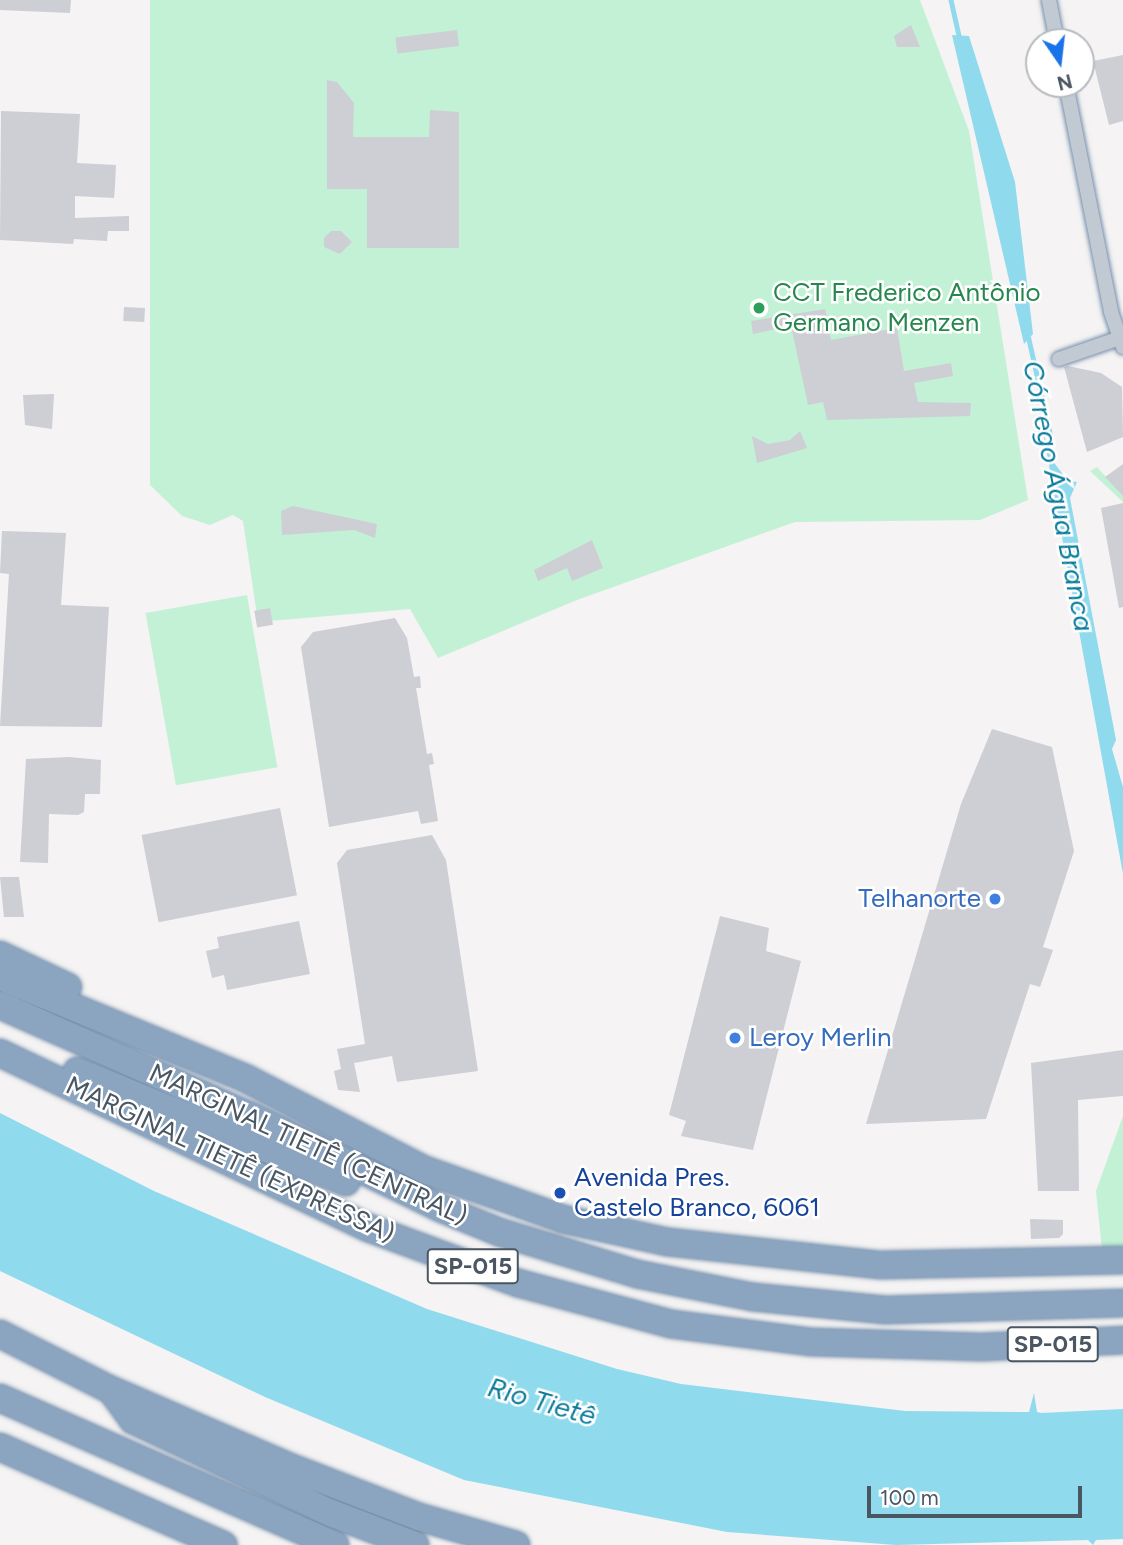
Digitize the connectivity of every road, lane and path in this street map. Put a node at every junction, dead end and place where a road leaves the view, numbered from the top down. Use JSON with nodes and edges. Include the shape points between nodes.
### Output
{"nodes":[{"id":1,"x":1049,"y":0,"type":"edge"},
{"id":2,"x":1055,"y":28,"type":"edge"},
{"id":3,"x":1069,"y":98,"type":"edge"},
{"id":4,"x":1120,"y":343,"type":"edge"},
{"id":5,"x":1059,"y":359,"type":"dead end"},
{"id":6,"x":0,"y":936,"type":"edge"},
{"id":7,"x":6,"y":965,"type":"edge"},
{"id":8,"x":0,"y":1005,"type":"edge"},
{"id":9,"x":0,"y":1046,"type":"edge"},
{"id":10,"x":0,"y":1053,"type":"edge"},
{"id":11,"x":389,"y":1186,"type":"junction"},
{"id":12,"x":1123,"y":1260,"type":"edge"},
{"id":13,"x":1123,"y":1303,"type":"edge"},
{"id":14,"x":0,"y":1334,"type":"edge"},
{"id":15,"x":1123,"y":1340,"type":"edge"},
{"id":16,"x":111,"y":1390,"type":"junction"},
{"id":17,"x":0,"y":1398,"type":"edge"},
{"id":18,"x":0,"y":1447,"type":"edge"},
{"id":19,"x":130,"y":1451,"type":"junction"},
{"id":20,"x":223,"y":1545,"type":"edge"},
{"id":21,"x":298,"y":1545,"type":"edge"},
{"id":22,"x":335,"y":1545,"type":"edge"},
{"id":23,"x":415,"y":1545,"type":"edge"},
{"id":24,"x":516,"y":1545,"type":"edge"}],
"edges":[{"from":1,"to":2,"type":"street"},
{"from":3,"to":4,"type":"street"},
{"from":4,"to":5,"type":"street"},
{"from":6,"to":7,"type":"highway"},
{"from":7,"to":12,"type":"highway","via":[[217,1059],[247,1079],[456,1182],[564,1219],[668,1242],[881,1265]]},
{"from":8,"to":11,"type":"highway","name":"MARGINAL TIETÊ (CENTRAL)","via":[[251,1116]]},
{"from":9,"to":11,"type":"highway","via":[[26,1050],[352,1185]]},
{"from":10,"to":15,"type":"highway","name":"MARGINAL TIETÊ (EXPRESSA)","number":"SP-015","via":[[369,1228],[518,1283],[671,1324],[812,1342],[982,1348]]},
{"from":11,"to":13,"type":"highway","name":"MARGINAL TIETÊ (CENTRAL)","via":[[499,1231],[589,1260],[753,1297],[885,1310]]},
{"from":14,"to":16,"type":"highway"},
{"from":16,"to":23,"type":"highway","via":[[133,1420],[331,1513]]},
{"from":16,"to":24,"type":"highway","via":[[419,1517]]},
{"from":17,"to":19,"type":"highway"},
{"from":18,"to":20,"type":"highway"},
{"from":19,"to":21,"type":"highway","via":[[138,1464],[224,1512]]},
{"from":19,"to":22,"type":"highway"}]}
